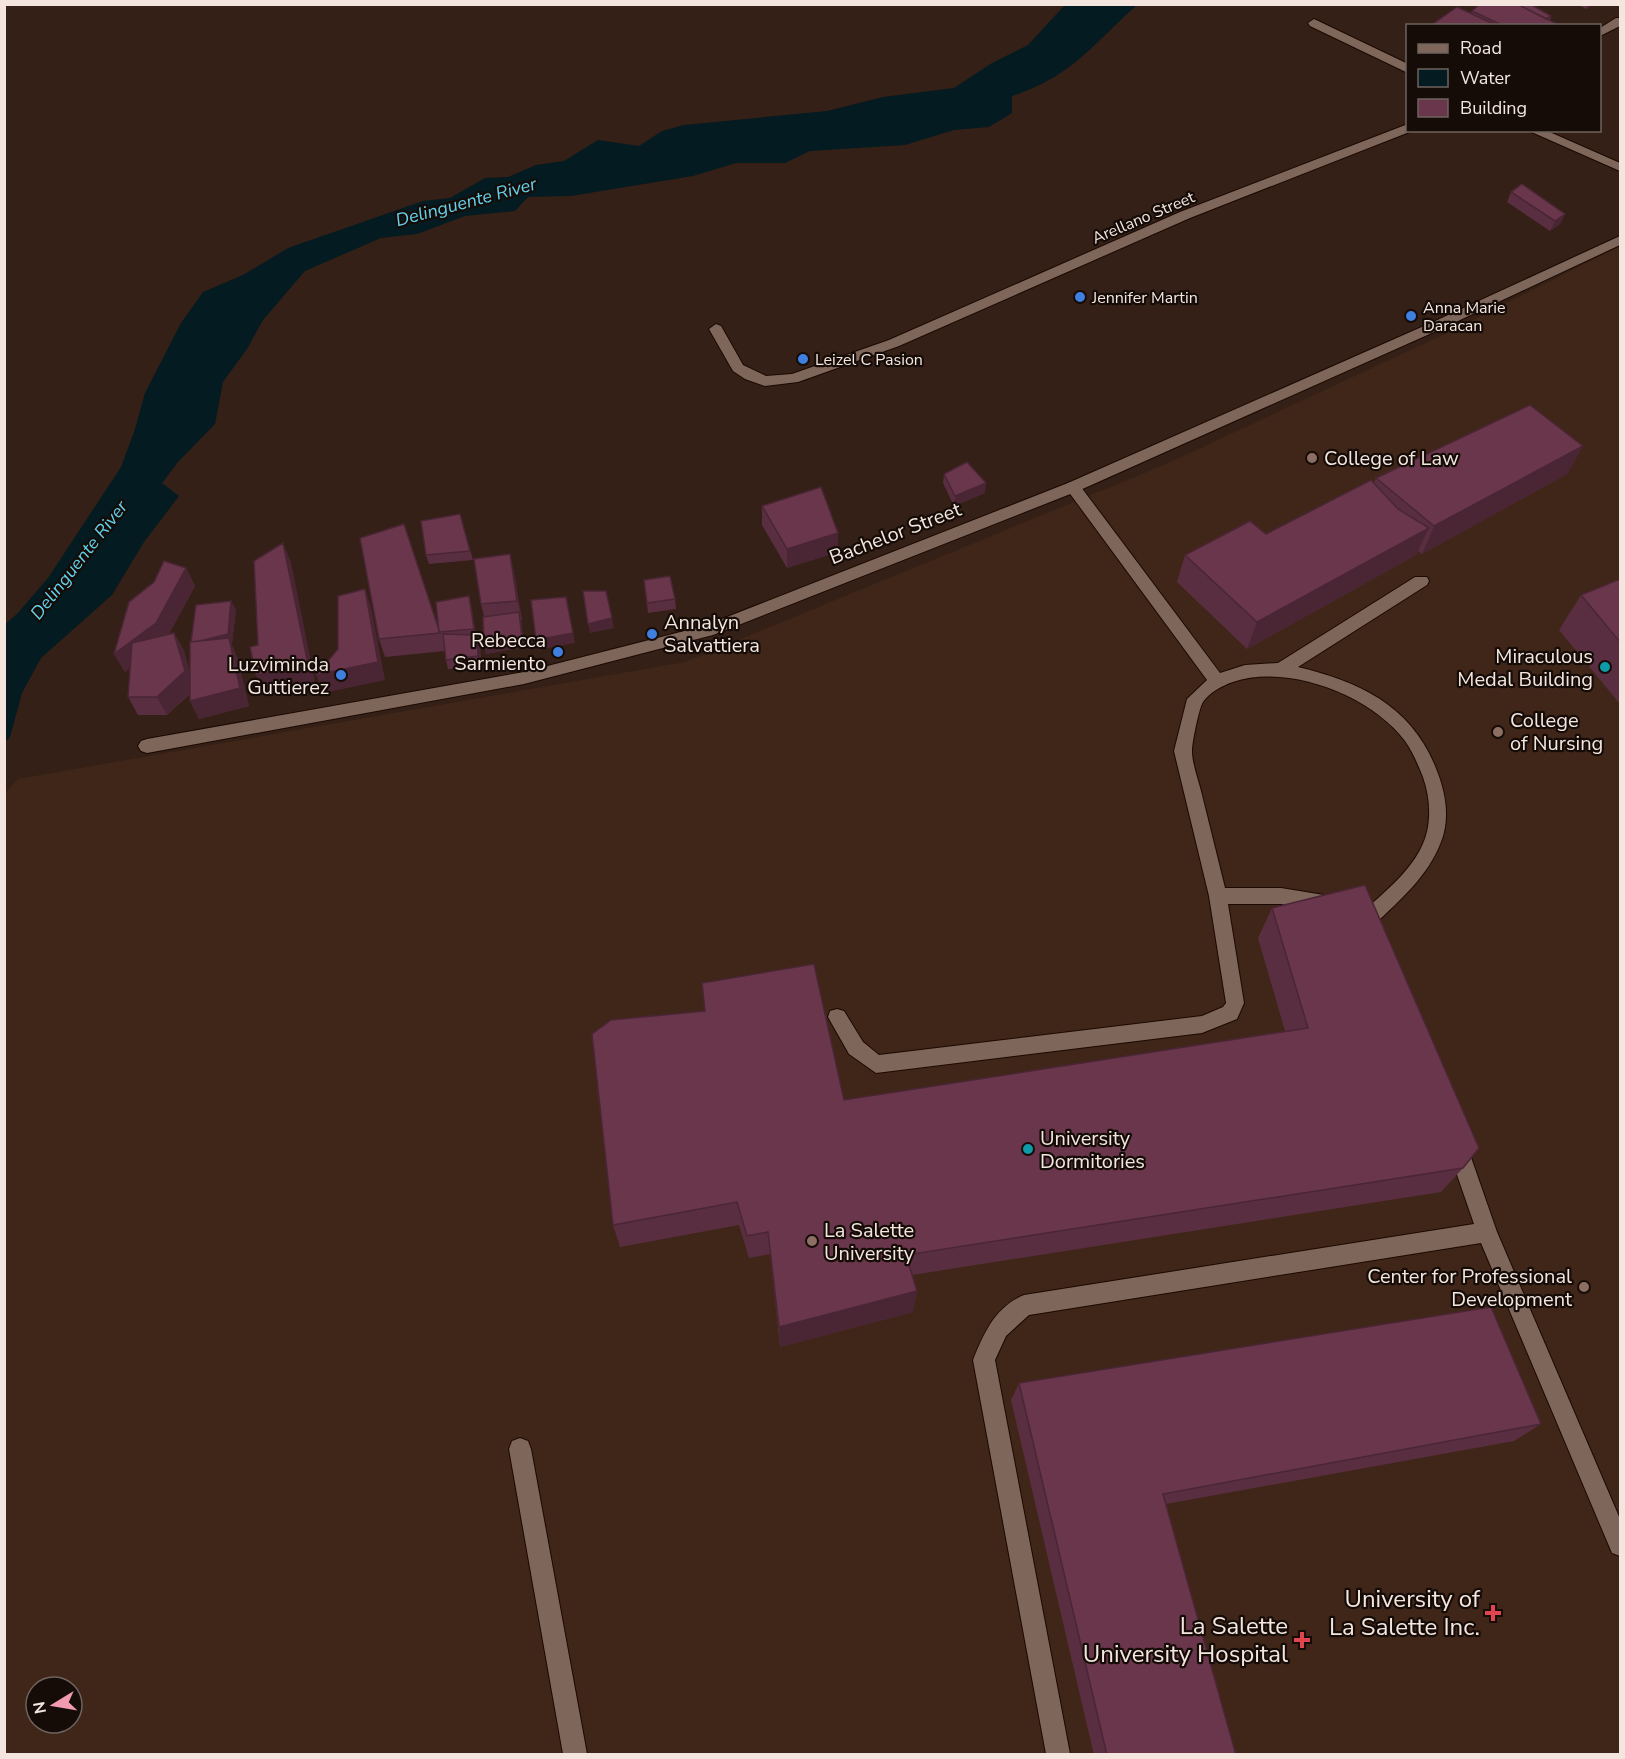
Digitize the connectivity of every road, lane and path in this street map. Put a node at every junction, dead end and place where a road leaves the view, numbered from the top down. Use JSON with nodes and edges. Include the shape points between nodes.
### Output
{"nodes":[{"id":1,"x":1620,"y":21,"type":"edge"},
{"id":2,"x":1314,"y":24,"type":"dead end"},
{"id":3,"x":1601,"y":32,"type":"edge"},
{"id":4,"x":1406,"y":69,"type":"edge"},
{"id":5,"x":1406,"y":128,"type":"edge"},
{"id":6,"x":1538,"y":132,"type":"edge"},
{"id":7,"x":1620,"y":167,"type":"edge"},
{"id":8,"x":1620,"y":240,"type":"edge"},
{"id":9,"x":716,"y":329,"type":"dead end"},
{"id":10,"x":1073,"y":487,"type":"junction"},
{"id":11,"x":1421,"y":581,"type":"dead end"},
{"id":12,"x":1281,"y":669,"type":"junction"},
{"id":13,"x":1217,"y":681,"type":"junction"},
{"id":14,"x":147,"y":746,"type":"dead end"},
{"id":15,"x":1218,"y":896,"type":"junction"},
{"id":16,"x":837,"y":1017,"type":"dead end"},
{"id":17,"x":1449,"y":1123,"type":"edge"},
{"id":18,"x":1487,"y":1232,"type":"junction"},
{"id":19,"x":520,"y":1449,"type":"dead end"},
{"id":20,"x":1620,"y":1545,"type":"edge"},
{"id":21,"x":575,"y":1755,"type":"edge"},
{"id":22,"x":1058,"y":1755,"type":"edge"}],
"edges":[{"from":1,"to":3,"type":"street"},
{"from":2,"to":4,"type":"street"},
{"from":5,"to":9,"type":"street","name":"Arellano Street","via":[[1185,215],[894,342],[793,379],[765,381],[750,376],[738,368]]},
{"from":6,"to":7,"type":"street"},
{"from":8,"to":10,"type":"street","name":"Bachelor Street"},
{"from":10,"to":13,"type":"street"},
{"from":10,"to":14,"type":"street","name":"Bachelor Street","via":[[707,631],[524,678]]},
{"from":11,"to":12,"type":"street"},
{"from":12,"to":13,"type":"street","via":[[1245,671]]},
{"from":12,"to":15,"type":"street","via":[[1322,678],[1358,693],[1402,723],[1428,764],[1440,808],[1432,842],[1412,876],[1374,924],[1353,907],[1281,896]]},
{"from":13,"to":15,"type":"street","via":[[1195,699],[1183,751]]},
{"from":15,"to":16,"type":"street","via":[[1235,1003],[1230,1013],[1212,1021],[876,1064],[856,1048]]},
{"from":17,"to":18,"type":"street"},
{"from":18,"to":20,"type":"street"},
{"from":18,"to":22,"type":"street","via":[[1024,1305],[998,1328],[984,1360]]},
{"from":19,"to":21,"type":"street"}]}
